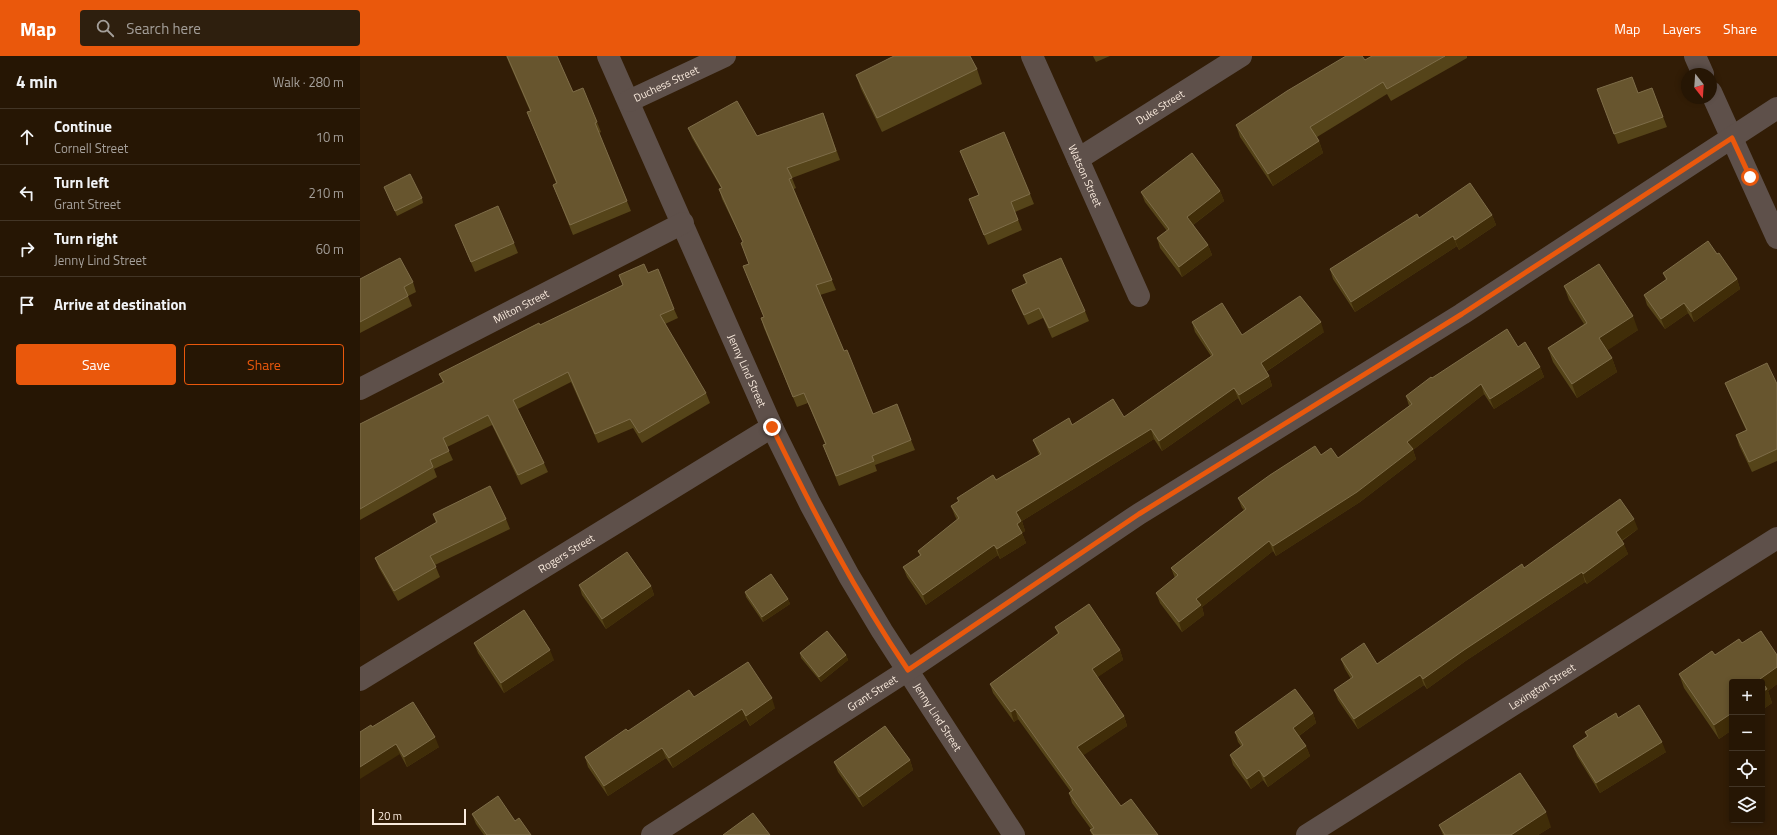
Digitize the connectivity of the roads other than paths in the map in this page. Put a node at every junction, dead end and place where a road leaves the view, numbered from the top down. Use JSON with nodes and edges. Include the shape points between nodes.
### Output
{"nodes":[{"id":1,"x":608,"y":56,"type":"edge"},
{"id":2,"x":725,"y":56,"type":"edge"},
{"id":3,"x":1032,"y":56,"type":"edge"},
{"id":4,"x":1242,"y":56,"type":"edge"},
{"id":5,"x":1695,"y":56,"type":"edge"},
{"id":6,"x":1700,"y":68,"type":"edge"},
{"id":7,"x":629,"y":101,"type":"junction"},
{"id":8,"x":1716,"y":104,"type":"edge"},
{"id":9,"x":1777,"y":108,"type":"edge"},
{"id":10,"x":1732,"y":138,"type":"junction"},
{"id":11,"x":1078,"y":159,"type":"junction"},
{"id":12,"x":683,"y":223,"type":"junction"},
{"id":13,"x":1777,"y":238,"type":"edge"},
{"id":14,"x":1139,"y":296,"type":"dead end"},
{"id":15,"x":360,"y":389,"type":"edge"},
{"id":16,"x":772,"y":427,"type":"junction"},
{"id":17,"x":1777,"y":538,"type":"edge"},
{"id":18,"x":908,"y":670,"type":"junction"},
{"id":19,"x":360,"y":680,"type":"edge"},
{"id":20,"x":652,"y":835,"type":"edge"},
{"id":21,"x":1014,"y":835,"type":"edge"},
{"id":22,"x":1308,"y":835,"type":"edge"}],
"edges":[{"from":1,"to":7,"type":"street","name":"Jenny Lind Street"},
{"from":2,"to":7,"type":"street","name":"Duchess Street"},
{"from":3,"to":11,"type":"street","name":"Watson Street"},
{"from":4,"to":11,"type":"street","name":"Duke Street"},
{"from":5,"to":6,"type":"street"},
{"from":7,"to":12,"type":"street","name":"Jenny Lind Street"},
{"from":8,"to":10,"type":"street"},
{"from":9,"to":10,"type":"street","name":"Grant Street"},
{"from":10,"to":13,"type":"street"},
{"from":10,"to":18,"type":"street","name":"Grant Street","via":[[1462,314],[1139,514]]},
{"from":11,"to":14,"type":"street","name":"Watson Street"},
{"from":12,"to":15,"type":"street","name":"Milton Street"},
{"from":12,"to":16,"type":"street","name":"Jenny Lind Street"},
{"from":16,"to":18,"type":"street","name":"Jenny Lind Street","via":[[849,576]]},
{"from":16,"to":19,"type":"street","name":"Rogers Street"},
{"from":17,"to":22,"type":"street","name":"Lexington Street"},
{"from":18,"to":20,"type":"street","name":"Grant Street"},
{"from":18,"to":21,"type":"street","name":"Jenny Lind Street"}]}
